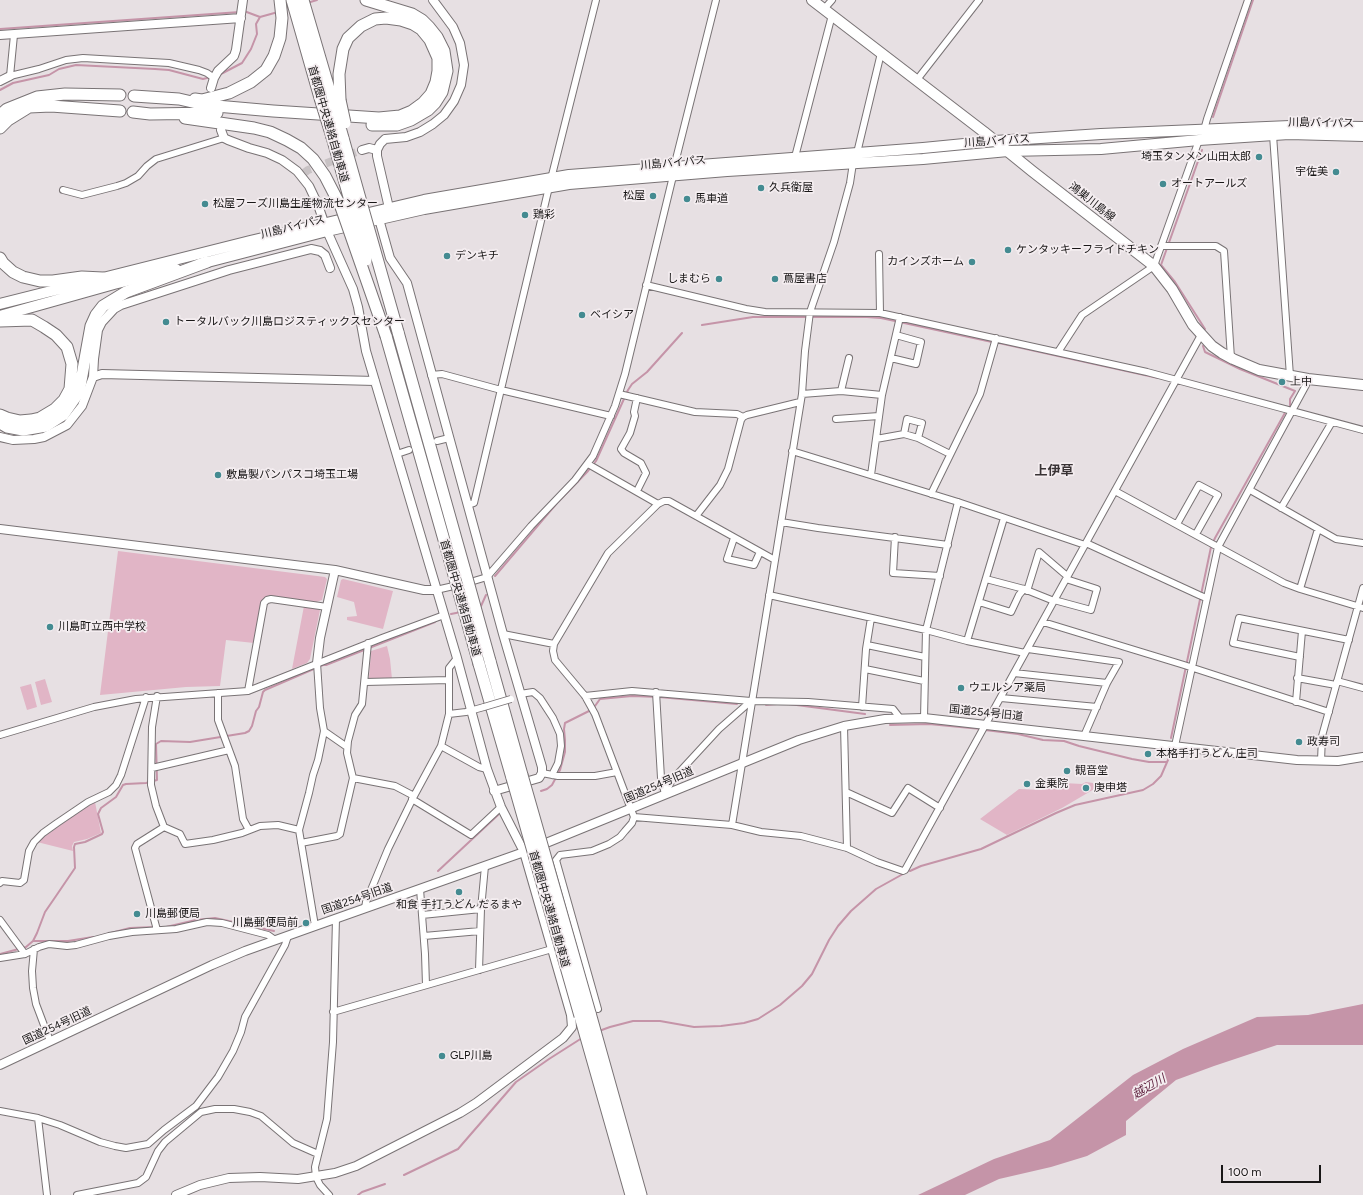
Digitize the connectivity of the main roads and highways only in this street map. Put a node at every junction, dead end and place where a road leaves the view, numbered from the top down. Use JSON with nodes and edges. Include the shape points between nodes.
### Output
{"nodes":[{"id":1,"x":280,"y":0,"type":"edge"},
{"id":2,"x":366,"y":0,"type":"edge"},
{"id":3,"x":812,"y":0,"type":"edge"},
{"id":4,"x":298,"y":5,"type":"edge"},
{"id":5,"x":120,"y":95,"type":"dead end"},
{"id":6,"x":134,"y":96,"type":"dead end"},
{"id":7,"x":179,"y":99,"type":"junction"},
{"id":8,"x":331,"y":99,"type":"junction"},
{"id":9,"x":120,"y":111,"type":"dead end"},
{"id":10,"x":133,"y":112,"type":"dead end"},
{"id":11,"x":150,"y":114,"type":"junction"},
{"id":12,"x":0,"y":115,"type":"edge"},
{"id":13,"x":1363,"y":127,"type":"edge"},
{"id":14,"x":0,"y":128,"type":"edge"},
{"id":15,"x":1363,"y":136,"type":"edge"},
{"id":16,"x":341,"y":138,"type":"junction"},
{"id":17,"x":995,"y":141,"type":"junction"},
{"id":18,"x":1008,"y":151,"type":"junction"},
{"id":19,"x":674,"y":171,"type":"junction"},
{"id":20,"x":551,"y":183,"type":"junction"},
{"id":21,"x":355,"y":203,"type":"junction"},
{"id":22,"x":326,"y":227,"type":"junction"},
{"id":23,"x":0,"y":258,"type":"edge"},
{"id":24,"x":207,"y":262,"type":"junction"},
{"id":25,"x":103,"y":278,"type":"junction"},
{"id":26,"x":0,"y":304,"type":"edge"},
{"id":27,"x":0,"y":316,"type":"edge"},
{"id":28,"x":0,"y":321,"type":"edge"},
{"id":29,"x":1363,"y":385,"type":"edge"},
{"id":30,"x":0,"y":415,"type":"edge"},
{"id":31,"x":0,"y":423,"type":"edge"},
{"id":32,"x":485,"y":663,"type":"junction"},
{"id":33,"x":517,"y":777,"type":"junction"},
{"id":34,"x":630,"y":1195,"type":"edge"},
{"id":35,"x":641,"y":1195,"type":"edge"}],
"edges":[{"from":1,"to":7,"type":"highway","via":[[280,38],[266,70],[251,82],[230,93],[202,100]]},
{"from":2,"to":11,"type":"highway","via":[[412,14],[422,20],[437,37],[444,51],[447,71],[442,92],[428,110],[411,120],[397,125],[377,126],[206,113]]},
{"from":3,"to":17,"type":"main road","name":"鴻巣川島線"},
{"from":4,"to":8,"type":"highway","name":"首都圏中央連絡自動車道"},
{"from":5,"to":12,"type":"highway","via":[[65,94],[37,97],[7,108]]},
{"from":6,"to":7,"type":"highway"},
{"from":7,"to":8,"type":"highway","via":[[205,106],[281,112],[379,118],[400,116],[423,103],[431,94],[436,82],[438,58],[430,40],[421,29],[401,20],[375,19],[361,26],[348,38],[343,49]]},
{"from":8,"to":16,"type":"highway","bridge":true},
{"from":8,"to":16,"type":"highway","name":"首都圏中央連絡自動車道","bridge":true},
{"from":9,"to":14,"type":"highway","via":[[51,106],[29,108],[8,120]]},
{"from":10,"to":11,"type":"highway"},
{"from":11,"to":21,"type":"highway","via":[[270,132],[301,148],[313,158],[325,176]]},
{"from":13,"to":17,"type":"main road","name":"川島バイパス","via":[[1290,126]]},
{"from":15,"to":18,"type":"main road","name":"川島バイパス","via":[[1289,134],[1101,149]]},
{"from":16,"to":21,"type":"highway","name":"首都圏中央連絡自動車道"},
{"from":16,"to":21,"type":"highway"},
{"from":17,"to":18,"type":"main road","name":"鴻巣川島線"},
{"from":17,"to":19,"type":"main road","name":"川島バイパス","via":[[795,157]]},
{"from":18,"to":19,"type":"main road","name":"川島バイパス","via":[[923,159]]},
{"from":18,"to":29,"type":"main road","name":"鴻巣川島線","via":[[1154,266],[1201,335],[1230,358],[1259,370]]},
{"from":19,"to":20,"type":"main road","name":"川島バイパス","via":[[569,175]]},
{"from":20,"to":22,"type":"main road","name":"川島バイパス","via":[[379,219]]},
{"from":20,"to":22,"type":"main road","name":"川島バイパス","via":[[424,200]]},
{"from":21,"to":32,"type":"highway","name":"首都圏中央連絡自動車道","bridge":true,"via":[[386,336],[454,575]]},
{"from":21,"to":32,"type":"highway","name":"首都圏中央連絡自動車道","bridge":true,"via":[[398,332],[465,571]]},
{"from":22,"to":24,"type":"main road","name":"川島バイパス"},
{"from":22,"to":25,"type":"main road","name":"川島バイパス"},
{"from":23,"to":25,"type":"highway","via":[[23,277],[53,281]]},
{"from":24,"to":27,"type":"main road","name":"川島バイパス","via":[[114,284]]},
{"from":24,"to":31,"type":"highway","via":[[126,292],[103,306],[91,326],[79,392],[63,415],[46,426],[23,430]]},
{"from":25,"to":26,"type":"main road","name":"川島バイパス"},
{"from":28,"to":30,"type":"highway","via":[[32,320],[44,326],[67,347],[72,364],[70,389],[55,409],[31,420],[20,421]]},
{"from":32,"to":33,"type":"highway","name":"首都圏中央連絡自動車道"},
{"from":33,"to":34,"type":"highway","name":"首都圏中央連絡自動車道","bridge":true},
{"from":33,"to":35,"type":"highway","name":"首都圏中央連絡自動車道","bridge":true}]}
